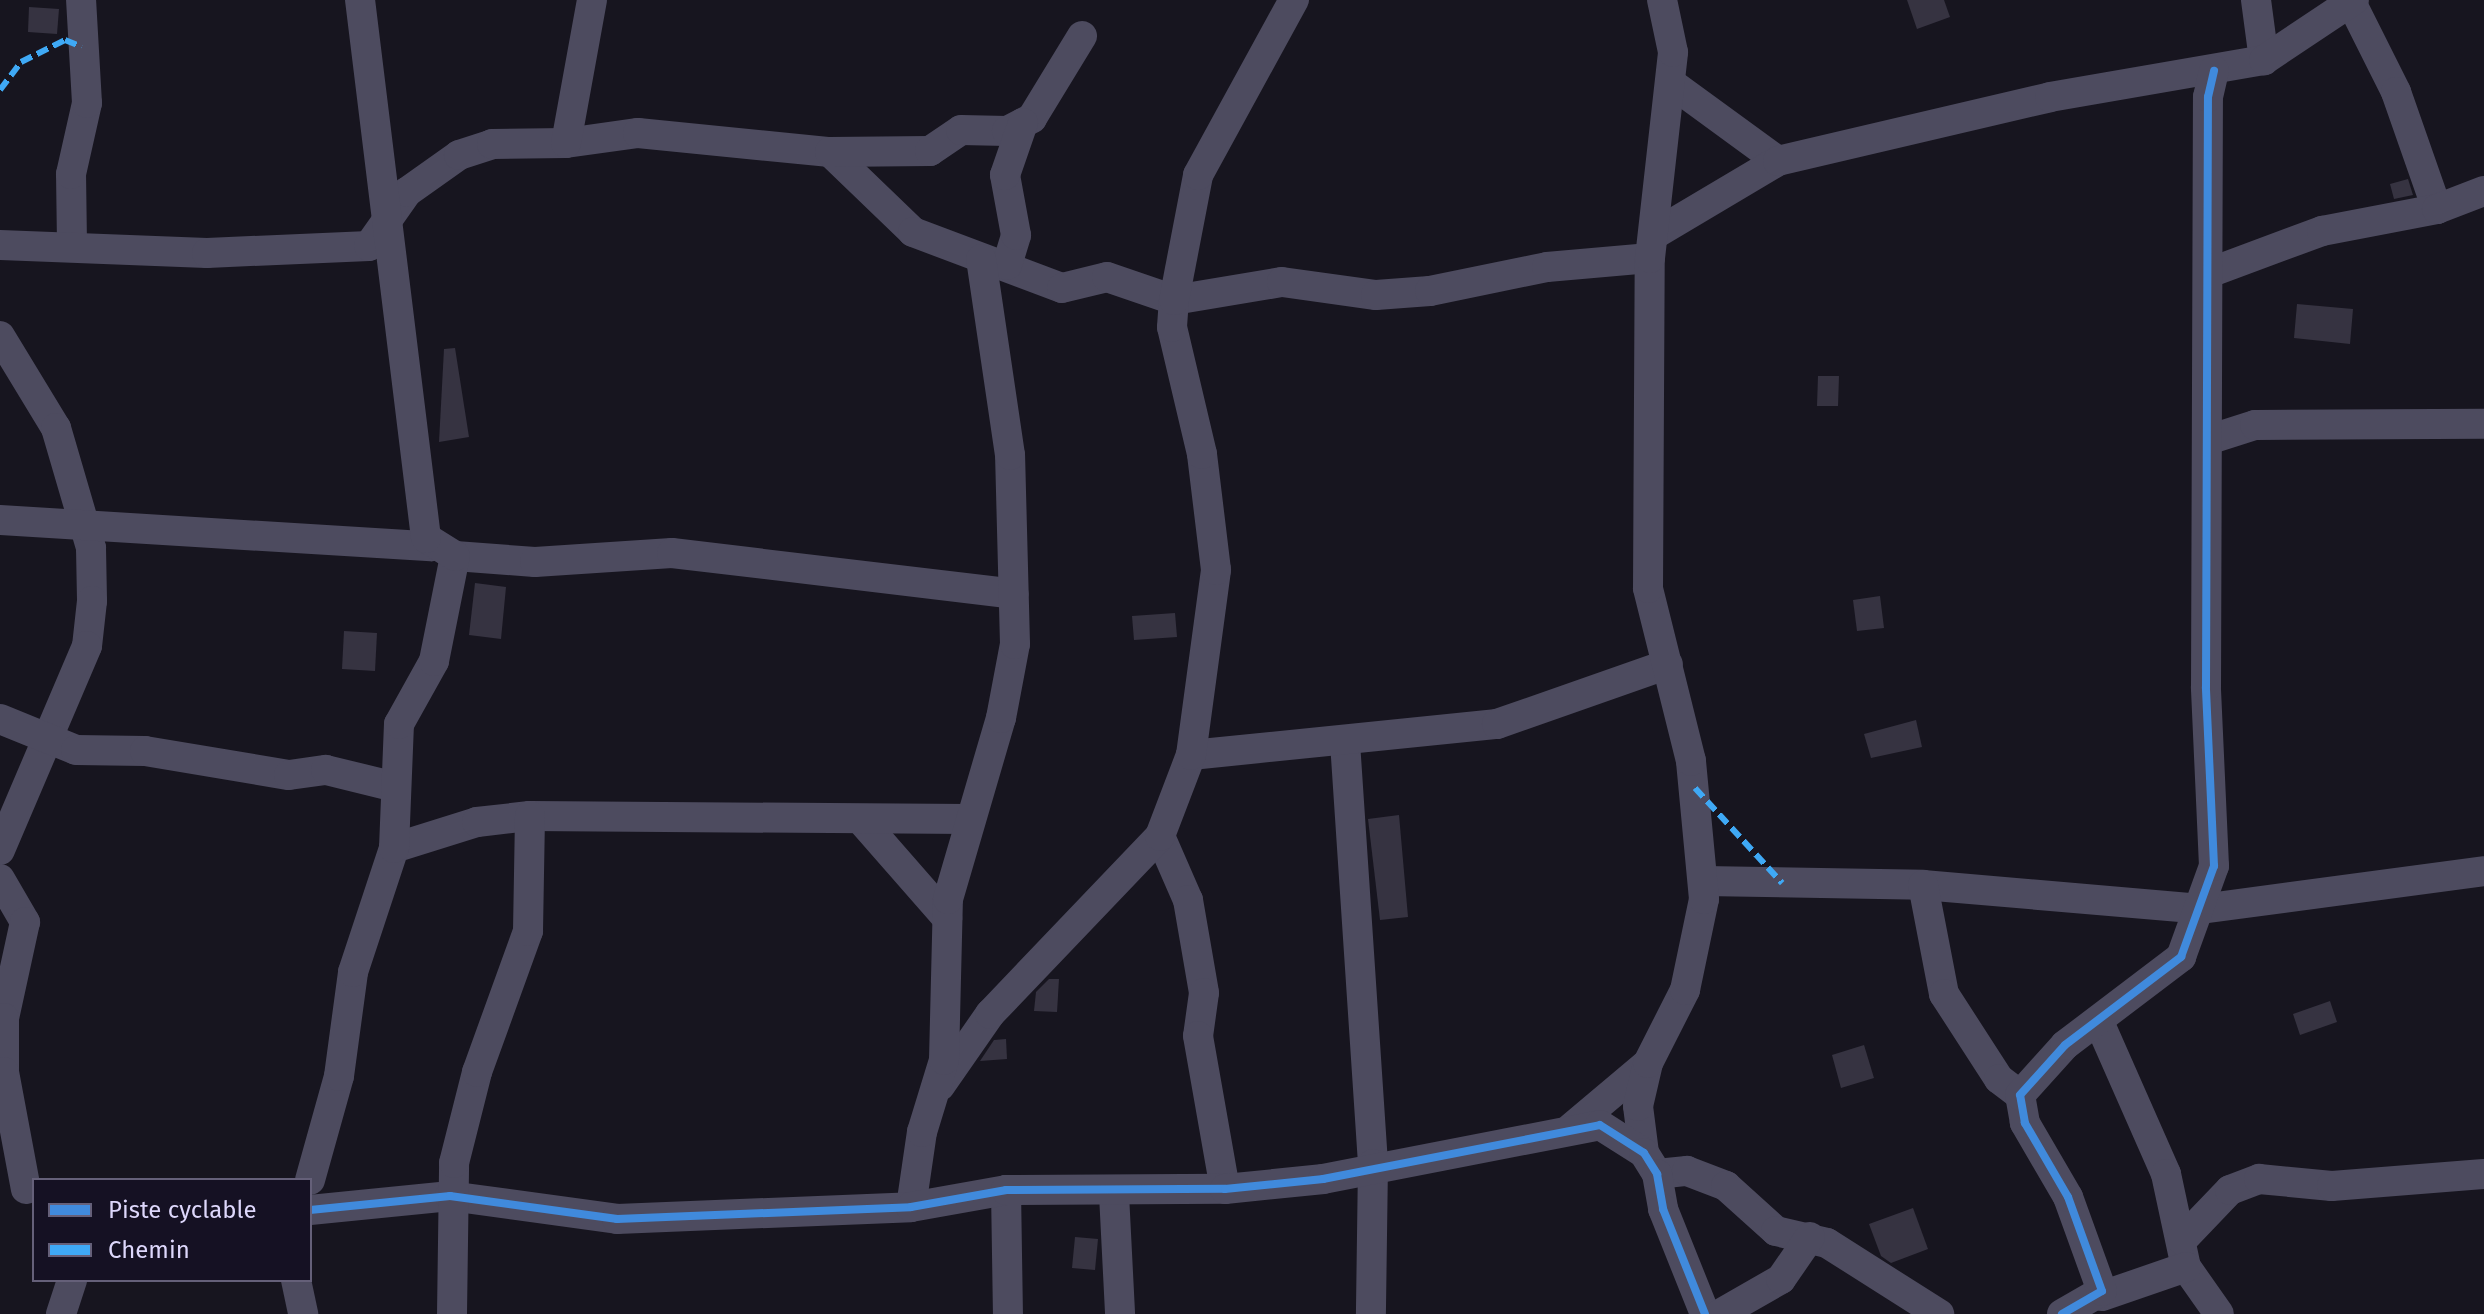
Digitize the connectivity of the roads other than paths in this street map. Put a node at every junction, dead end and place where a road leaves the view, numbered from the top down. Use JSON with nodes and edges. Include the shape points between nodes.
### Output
{"nodes":[{"id":1,"x":81,"y":0,"type":"edge"},
{"id":2,"x":360,"y":0,"type":"edge"},
{"id":3,"x":592,"y":0,"type":"edge"},
{"id":4,"x":1294,"y":0,"type":"edge"},
{"id":5,"x":1662,"y":0,"type":"edge"},
{"id":6,"x":2256,"y":0,"type":"edge"},
{"id":7,"x":2353,"y":1,"type":"edge"},
{"id":8,"x":1082,"y":36,"type":"dead end"},
{"id":9,"x":2264,"y":60,"type":"junction"},
{"id":10,"x":2214,"y":71,"type":"junction"},
{"id":11,"x":1671,"y":83,"type":"junction"},
{"id":12,"x":1023,"y":123,"type":"junction"},
{"id":13,"x":566,"y":143,"type":"junction"},
{"id":14,"x":830,"y":152,"type":"junction"},
{"id":15,"x":1778,"y":161,"type":"junction"},
{"id":16,"x":2484,"y":191,"type":"edge"},
{"id":17,"x":2437,"y":209,"type":"junction"},
{"id":18,"x":384,"y":232,"type":"junction"},
{"id":19,"x":72,"y":244,"type":"junction"},
{"id":20,"x":0,"y":245,"type":"edge"},
{"id":21,"x":1653,"y":246,"type":"junction"},
{"id":22,"x":994,"y":262,"type":"junction"},
{"id":23,"x":2209,"y":273,"type":"junction"},
{"id":24,"x":1174,"y":300,"type":"junction"},
{"id":25,"x":0,"y":336,"type":"edge"},
{"id":26,"x":2484,"y":424,"type":"edge"},
{"id":27,"x":2211,"y":439,"type":"junction"},
{"id":28,"x":0,"y":520,"type":"edge"},
{"id":29,"x":85,"y":520,"type":"junction"},
{"id":30,"x":443,"y":551,"type":"junction"},
{"id":31,"x":1014,"y":594,"type":"junction"},
{"id":32,"x":1668,"y":664,"type":"junction"},
{"id":33,"x":0,"y":719,"type":"edge"},
{"id":34,"x":46,"y":738,"type":"junction"},
{"id":35,"x":1345,"y":742,"type":"junction"},
{"id":36,"x":1191,"y":755,"type":"junction"},
{"id":37,"x":396,"y":787,"type":"junction"},
{"id":38,"x":530,"y":816,"type":"junction"},
{"id":39,"x":968,"y":819,"type":"junction"},
{"id":40,"x":863,"y":822,"type":"junction"},
{"id":41,"x":1160,"y":836,"type":"junction"},
{"id":42,"x":394,"y":848,"type":"junction"},
{"id":43,"x":0,"y":850,"type":"edge"},
{"id":44,"x":0,"y":879,"type":"edge"},
{"id":45,"x":2483,"y":879,"type":"edge"},
{"id":46,"x":1704,"y":881,"type":"junction"},
{"id":47,"x":1923,"y":885,"type":"junction"},
{"id":48,"x":2201,"y":909,"type":"junction"},
{"id":49,"x":947,"y":918,"type":"junction"},
{"id":50,"x":2099,"y":1022,"type":"junction"},
{"id":51,"x":1648,"y":1063,"type":"junction"},
{"id":52,"x":940,"y":1086,"type":"junction"},
{"id":53,"x":2020,"y":1095,"type":"junction"},
{"id":54,"x":1571,"y":1128,"type":"junction"},
{"id":55,"x":1651,"y":1163,"type":"junction"},
{"id":56,"x":1373,"y":1164,"type":"junction"},
{"id":57,"x":2484,"y":1174,"type":"edge"},
{"id":58,"x":311,"y":1178,"type":"edge"},
{"id":59,"x":20,"y":1187,"type":"edge"},
{"id":60,"x":1225,"y":1189,"type":"junction"},
{"id":61,"x":1006,"y":1190,"type":"junction"},
{"id":62,"x":1114,"y":1194,"type":"junction"},
{"id":63,"x":450,"y":1196,"type":"junction"},
{"id":64,"x":911,"y":1207,"type":"junction"},
{"id":65,"x":312,"y":1210,"type":"edge"},
{"id":66,"x":1810,"y":1237,"type":"junction"},
{"id":67,"x":2184,"y":1254,"type":"junction"},
{"id":68,"x":71,"y":1282,"type":"edge"},
{"id":69,"x":296,"y":1282,"type":"edge"},
{"id":70,"x":2102,"y":1296,"type":"junction"},
{"id":71,"x":61,"y":1314,"type":"edge"},
{"id":72,"x":303,"y":1314,"type":"edge"},
{"id":73,"x":452,"y":1314,"type":"edge"},
{"id":74,"x":1008,"y":1314,"type":"edge"},
{"id":75,"x":1120,"y":1314,"type":"edge"},
{"id":76,"x":1371,"y":1314,"type":"edge"},
{"id":77,"x":1705,"y":1314,"type":"edge"},
{"id":78,"x":1720,"y":1314,"type":"edge"},
{"id":79,"x":1939,"y":1314,"type":"edge"},
{"id":80,"x":2062,"y":1314,"type":"edge"},
{"id":81,"x":2219,"y":1314,"type":"edge"}],
"edges":[{"from":1,"to":19,"type":"street","via":[[87,103],[71,174]]},
{"from":2,"to":18,"type":"street","via":[[385,183]]},
{"from":3,"to":13,"type":"street"},
{"from":4,"to":24,"type":"street","via":[[1198,175]]},
{"from":5,"to":11,"type":"street"},
{"from":6,"to":9,"type":"street"},
{"from":7,"to":9,"type":"street"},
{"from":7,"to":17,"type":"street","via":[[2396,92]]},
{"from":8,"to":12,"type":"street"},
{"from":9,"to":10,"type":"street"},
{"from":10,"to":15,"type":"street","via":[[1988,110]]},
{"from":10,"to":23,"type":"street"},
{"from":11,"to":15,"type":"street"},
{"from":11,"to":21,"type":"street"},
{"from":12,"to":14,"type":"street","via":[[1007,131],[961,130],[930,151]]},
{"from":12,"to":22,"type":"street","via":[[1005,175],[1016,235]]},
{"from":13,"to":14,"type":"street","via":[[638,133]]},
{"from":13,"to":18,"type":"street","via":[[492,144],[459,155],[407,192]]},
{"from":14,"to":22,"type":"street","via":[[913,232]]},
{"from":15,"to":21,"type":"street"},
{"from":16,"to":17,"type":"street"},
{"from":17,"to":23,"type":"street","via":[[2322,231]]},
{"from":18,"to":19,"type":"street","via":[[369,246],[331,252]]},
{"from":18,"to":30,"type":"street"},
{"from":19,"to":20,"type":"street"},
{"from":21,"to":24,"type":"street","via":[[1430,291],[1376,295],[1282,282]]},
{"from":21,"to":32,"type":"street","via":[[1648,588]]},
{"from":22,"to":24,"type":"street","via":[[1062,288],[1107,277]]},
{"from":22,"to":31,"type":"street"},
{"from":23,"to":27,"type":"street"},
{"from":24,"to":36,"type":"street","via":[[1172,327],[1202,454],[1216,570]]},
{"from":25,"to":29,"type":"street","via":[[56,428]]},
{"from":26,"to":27,"type":"street","via":[[2255,425]]},
{"from":27,"to":48,"type":"street","via":[[2206,687],[2214,866]]},
{"from":28,"to":29,"type":"street"},
{"from":29,"to":30,"type":"street"},
{"from":29,"to":34,"type":"street","via":[[87,646]]},
{"from":30,"to":31,"type":"street","via":[[535,562],[672,553]]},
{"from":30,"to":37,"type":"street","via":[[434,661],[399,724]]},
{"from":31,"to":39,"type":"street","via":[[1001,718]]},
{"from":32,"to":35,"type":"street","via":[[1497,724]]},
{"from":32,"to":46,"type":"street","via":[[1691,761]]},
{"from":33,"to":34,"type":"street"},
{"from":34,"to":37,"type":"street","via":[[101,753],[145,751],[289,775],[326,770]]},
{"from":34,"to":43,"type":"street"},
{"from":35,"to":36,"type":"street"},
{"from":35,"to":56,"type":"street"},
{"from":36,"to":41,"type":"street"},
{"from":37,"to":42,"type":"street"},
{"from":38,"to":40,"type":"street"},
{"from":38,"to":42,"type":"street","via":[[477,822]]},
{"from":38,"to":63,"type":"street","via":[[528,931],[477,1072]]},
{"from":39,"to":40,"type":"street"},
{"from":39,"to":49,"type":"street"},
{"from":40,"to":49,"type":"street"},
{"from":41,"to":52,"type":"street","via":[[990,1014]]},
{"from":41,"to":60,"type":"street","via":[[1188,900],[1204,993],[1198,1036]]},
{"from":42,"to":58,"type":"street","via":[[353,972],[339,1076]]},
{"from":44,"to":59,"type":"street","via":[[25,922],[4,1018],[4,1072]]},
{"from":45,"to":48,"type":"street"},
{"from":46,"to":47,"type":"street"},
{"from":46,"to":51,"type":"street","via":[[1685,990]]},
{"from":47,"to":48,"type":"street"},
{"from":47,"to":53,"type":"street","via":[[1944,994],[1999,1079]]},
{"from":48,"to":50,"type":"street","via":[[2181,957]]},
{"from":49,"to":52,"type":"street"},
{"from":50,"to":53,"type":"street","via":[[2065,1045]]},
{"from":50,"to":67,"type":"street","via":[[2166,1174]]},
{"from":51,"to":54,"type":"street"},
{"from":51,"to":55,"type":"street","via":[[1638,1106]]},
{"from":52,"to":64,"type":"street","via":[[922,1132]]},
{"from":53,"to":70,"type":"street","via":[[2025,1123],[2068,1197]]},
{"from":54,"to":55,"type":"street","via":[[1600,1125]]},
{"from":54,"to":56,"type":"street"},
{"from":55,"to":66,"type":"street","via":[[1726,1186],[1776,1231]]},
{"from":55,"to":77,"type":"street","via":[[1663,1209]]},
{"from":56,"to":60,"type":"street","via":[[1323,1179]]},
{"from":56,"to":76,"type":"street"},
{"from":57,"to":67,"type":"street","via":[[2332,1186],[2259,1179],[2230,1190]]},
{"from":60,"to":62,"type":"street"},
{"from":61,"to":62,"type":"street"},
{"from":61,"to":64,"type":"street"},
{"from":61,"to":74,"type":"street"},
{"from":62,"to":75,"type":"street"},
{"from":63,"to":64,"type":"street","via":[[617,1219]]},
{"from":63,"to":65,"type":"street"},
{"from":63,"to":73,"type":"street"},
{"from":66,"to":78,"type":"street","via":[[1781,1279]]},
{"from":66,"to":79,"type":"street"},
{"from":67,"to":70,"type":"street"},
{"from":67,"to":81,"type":"street"},
{"from":68,"to":71,"type":"street"},
{"from":69,"to":72,"type":"street"},
{"from":70,"to":80,"type":"street"}]}
